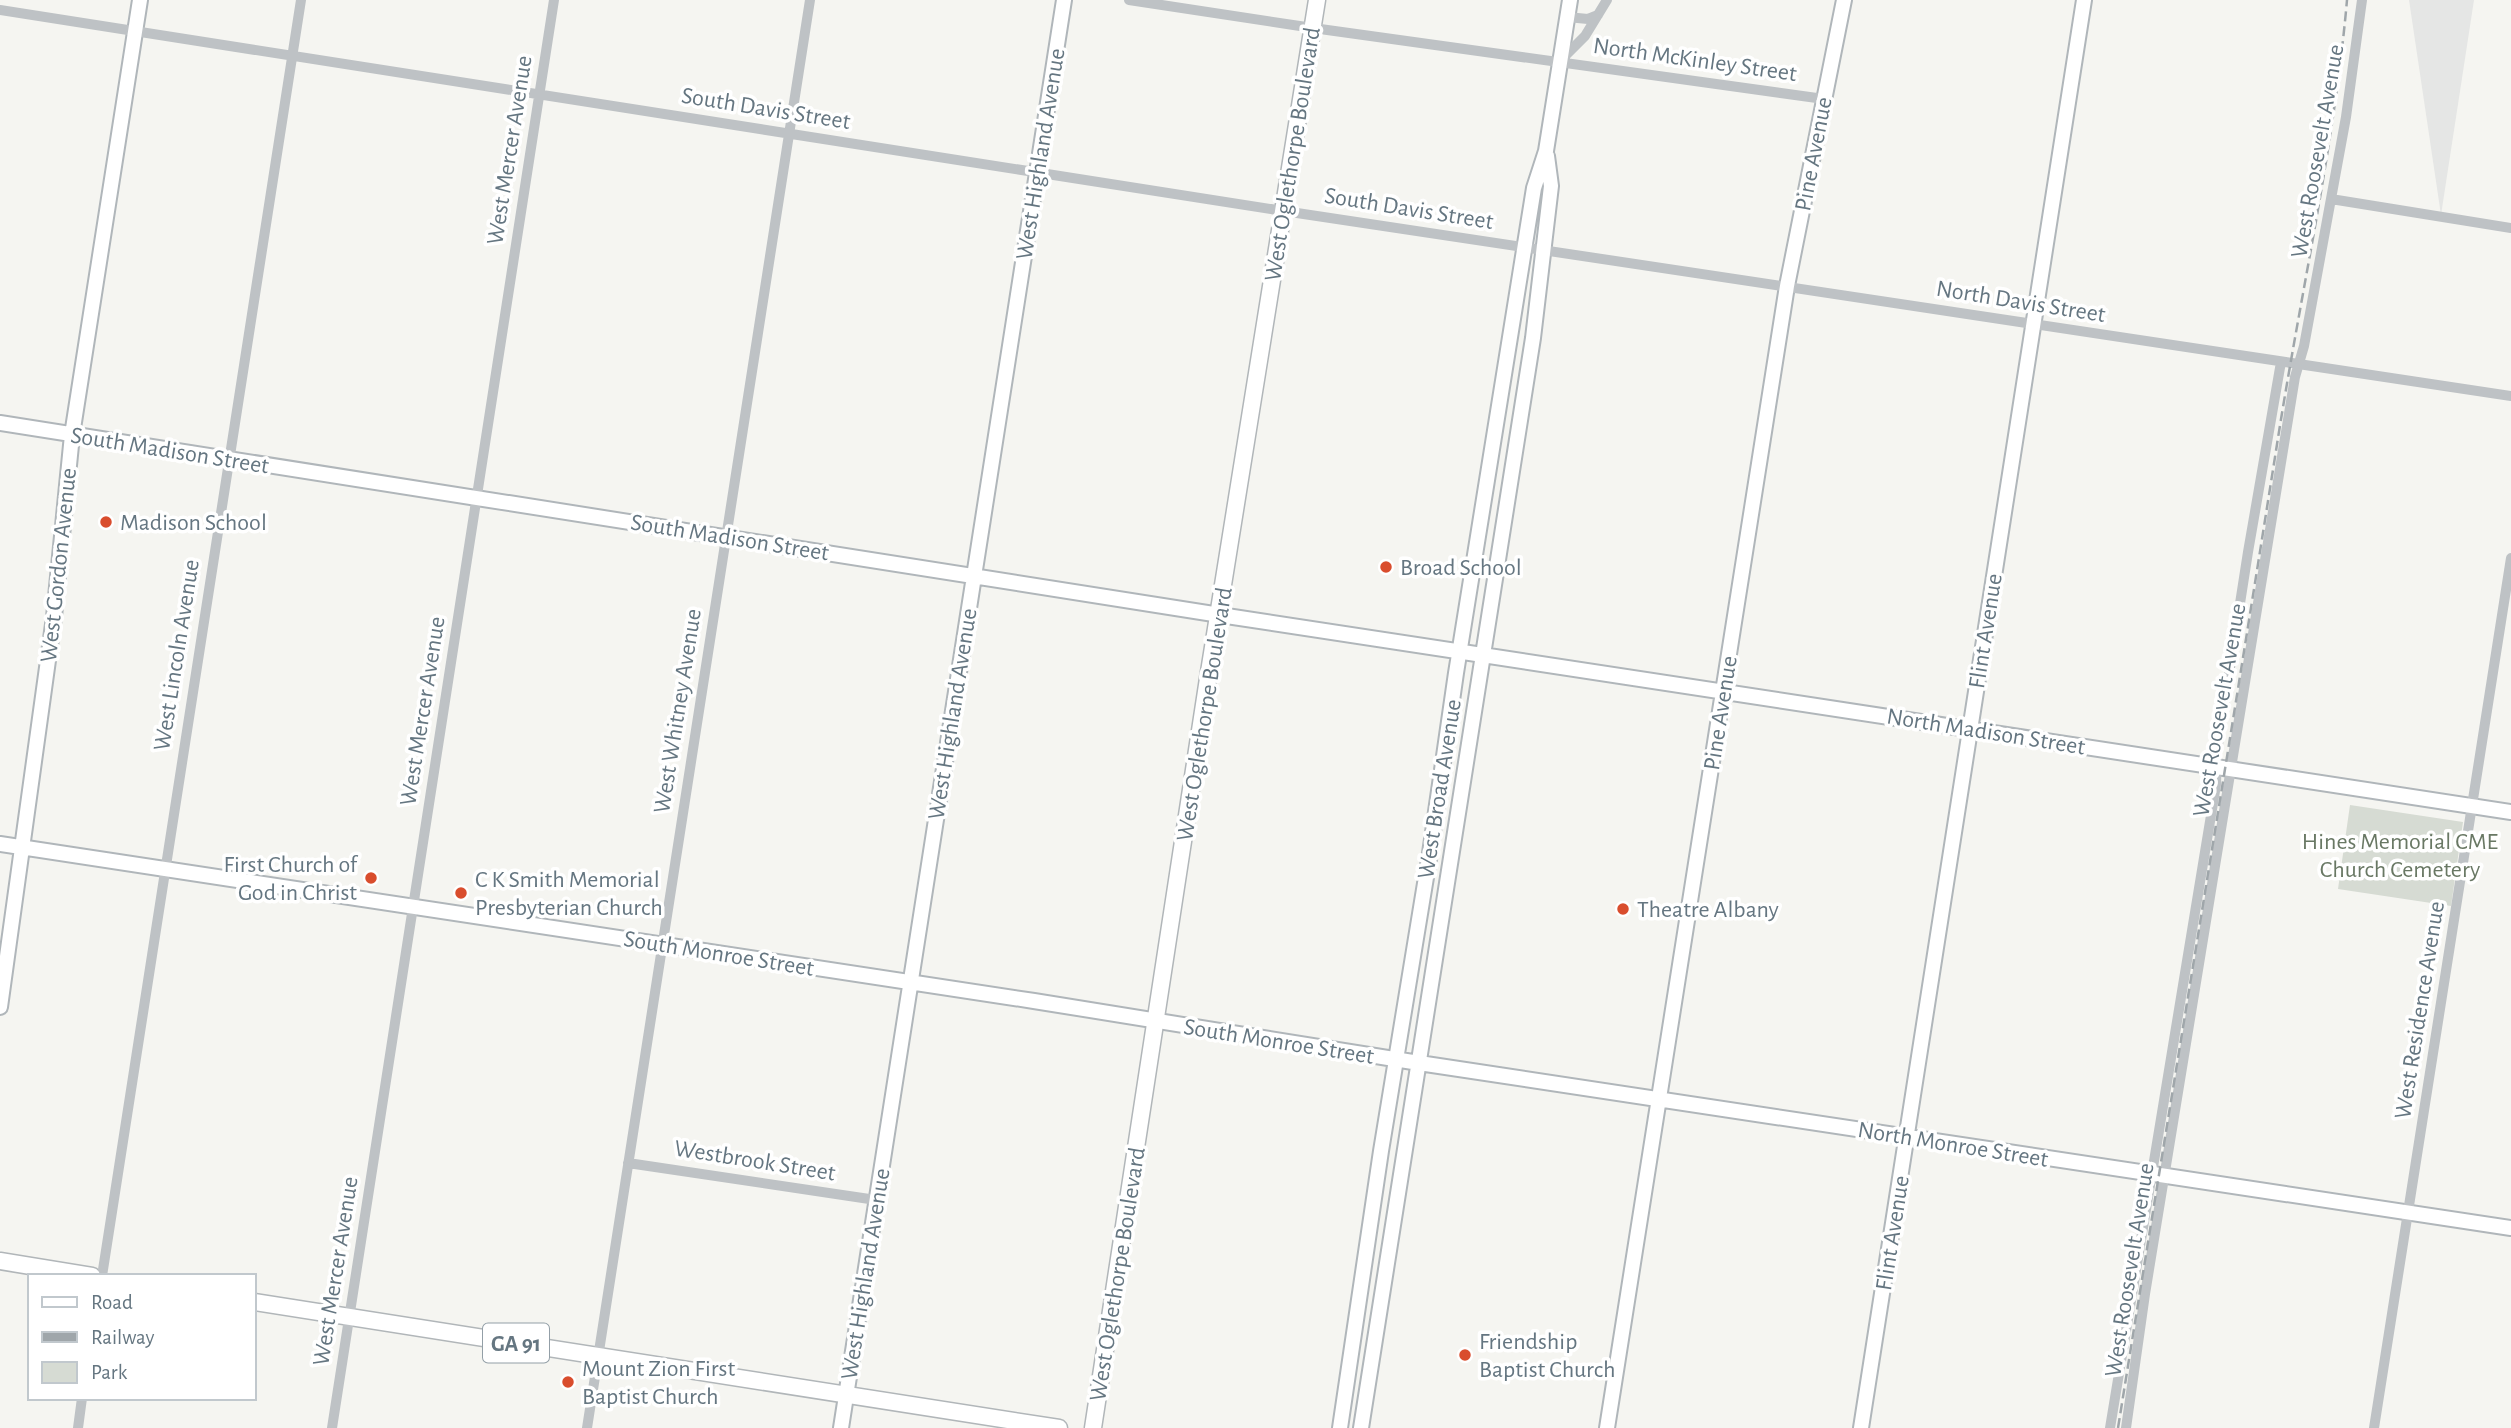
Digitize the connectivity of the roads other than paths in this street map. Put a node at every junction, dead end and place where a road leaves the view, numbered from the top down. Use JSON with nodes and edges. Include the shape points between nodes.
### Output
{"nodes":[{"id":1,"x":140,"y":0,"type":"edge"},
{"id":2,"x":301,"y":0,"type":"edge"},
{"id":3,"x":554,"y":0,"type":"edge"},
{"id":4,"x":810,"y":0,"type":"edge"},
{"id":5,"x":1064,"y":0,"type":"edge"},
{"id":6,"x":1129,"y":0,"type":"edge"},
{"id":7,"x":1317,"y":0,"type":"edge"},
{"id":8,"x":1570,"y":0,"type":"edge"},
{"id":9,"x":1607,"y":0,"type":"edge"},
{"id":10,"x":1844,"y":0,"type":"edge"},
{"id":11,"x":2084,"y":0,"type":"edge"},
{"id":12,"x":2362,"y":0,"type":"edge"},
{"id":13,"x":0,"y":10,"type":"edge"},
{"id":14,"x":1598,"y":15,"type":"junction"},
{"id":15,"x":1567,"y":17,"type":"junction"},
{"id":16,"x":1313,"y":28,"type":"junction"},
{"id":17,"x":134,"y":30,"type":"junction"},
{"id":18,"x":292,"y":56,"type":"junction"},
{"id":19,"x":1560,"y":61,"type":"junction"},
{"id":20,"x":539,"y":94,"type":"junction"},
{"id":21,"x":1824,"y":99,"type":"junction"},
{"id":22,"x":790,"y":132,"type":"junction"},
{"id":23,"x":1546,"y":151,"type":"junction"},
{"id":24,"x":1038,"y":172,"type":"junction"},
{"id":25,"x":2331,"y":199,"type":"junction"},
{"id":26,"x":1284,"y":211,"type":"junction"},
{"id":27,"x":2511,"y":228,"type":"edge"},
{"id":28,"x":1525,"y":247,"type":"junction"},
{"id":29,"x":1544,"y":251,"type":"junction"},
{"id":30,"x":1787,"y":286,"type":"junction"},
{"id":31,"x":2033,"y":323,"type":"junction"},
{"id":32,"x":2281,"y":362,"type":"junction"},
{"id":33,"x":2298,"y":364,"type":"junction"},
{"id":34,"x":2511,"y":396,"type":"edge"},
{"id":35,"x":0,"y":423,"type":"edge"},
{"id":36,"x":72,"y":435,"type":"junction"},
{"id":37,"x":229,"y":460,"type":"junction"},
{"id":38,"x":477,"y":498,"type":"junction"},
{"id":39,"x":727,"y":538,"type":"junction"},
{"id":40,"x":2511,"y":558,"type":"edge"},
{"id":41,"x":974,"y":575,"type":"junction"},
{"id":42,"x":1220,"y":615,"type":"junction"},
{"id":43,"x":1460,"y":651,"type":"junction"},
{"id":44,"x":1483,"y":656,"type":"junction"},
{"id":45,"x":1724,"y":691,"type":"junction"},
{"id":46,"x":1970,"y":729,"type":"junction"},
{"id":47,"x":2217,"y":766,"type":"junction"},
{"id":48,"x":2232,"y":769,"type":"junction"},
{"id":49,"x":2473,"y":806,"type":"junction"},
{"id":50,"x":2511,"y":812,"type":"edge"},
{"id":51,"x":0,"y":844,"type":"edge"},
{"id":52,"x":22,"y":847,"type":"junction"},
{"id":53,"x":166,"y":869,"type":"junction"},
{"id":54,"x":413,"y":907,"type":"junction"},
{"id":55,"x":662,"y":945,"type":"junction"},
{"id":56,"x":910,"y":982,"type":"junction"},
{"id":57,"x":0,"y":1007,"type":"edge"},
{"id":58,"x":1156,"y":1021,"type":"junction"},
{"id":59,"x":1395,"y":1059,"type":"junction"},
{"id":60,"x":1419,"y":1063,"type":"junction"},
{"id":61,"x":1660,"y":1100,"type":"junction"},
{"id":62,"x":1906,"y":1137,"type":"junction"},
{"id":63,"x":628,"y":1163,"type":"junction"},
{"id":64,"x":2159,"y":1175,"type":"junction"},
{"id":65,"x":876,"y":1200,"type":"junction"},
{"id":66,"x":2408,"y":1212,"type":"junction"},
{"id":67,"x":2511,"y":1228,"type":"edge"},
{"id":68,"x":0,"y":1261,"type":"edge"},
{"id":69,"x":80,"y":1274,"type":"edge"},
{"id":70,"x":102,"y":1274,"type":"edge"},
{"id":71,"x":256,"y":1302,"type":"edge"},
{"id":72,"x":350,"y":1316,"type":"junction"},
{"id":73,"x":598,"y":1356,"type":"junction"},
{"id":74,"x":846,"y":1395,"type":"junction"},
{"id":75,"x":82,"y":1400,"type":"edge"},
{"id":76,"x":78,"y":1428,"type":"edge"},
{"id":77,"x":332,"y":1428,"type":"edge"},
{"id":78,"x":587,"y":1428,"type":"edge"},
{"id":79,"x":841,"y":1428,"type":"edge"},
{"id":80,"x":1059,"y":1428,"type":"edge"},
{"id":81,"x":1093,"y":1428,"type":"edge"},
{"id":82,"x":1340,"y":1428,"type":"edge"},
{"id":83,"x":1362,"y":1428,"type":"edge"},
{"id":84,"x":1607,"y":1428,"type":"edge"},
{"id":85,"x":1861,"y":1428,"type":"edge"},
{"id":86,"x":2110,"y":1428,"type":"edge"},
{"id":87,"x":2126,"y":1428,"type":"edge"},
{"id":88,"x":2374,"y":1428,"type":"edge"}],
"edges":[{"from":1,"to":17,"type":"main road","name":"West Gordon Avenue"},
{"from":2,"to":18,"type":"street","name":"West Lincoln Avenue"},
{"from":3,"to":20,"type":"street","name":"West Mercer Avenue"},
{"from":4,"to":22,"type":"street","name":"West Whitney Avenue"},
{"from":5,"to":24,"type":"main road","name":"West Highland Avenue"},
{"from":6,"to":16,"type":"street","name":"North McKinley Street"},
{"from":7,"to":16,"type":"main road","name":"West Oglethorpe Boulevard"},
{"from":8,"to":15,"type":"main road","name":"West Broad Avenue"},
{"from":9,"to":14,"type":"street"},
{"from":10,"to":21,"type":"main road","name":"Pine Avenue"},
{"from":11,"to":31,"type":"main road","name":"Flint Avenue"},
{"from":12,"to":25,"type":"street","name":"West Roosevelt Avenue"},
{"from":13,"to":17,"type":"street","name":"South Davis Street"},
{"from":14,"to":15,"type":"street"},
{"from":14,"to":19,"type":"street"},
{"from":15,"to":19,"type":"main road","name":"West Broad Avenue"},
{"from":16,"to":19,"type":"street","name":"North McKinley Street"},
{"from":16,"to":26,"type":"main road","name":"West Oglethorpe Boulevard"},
{"from":17,"to":18,"type":"street","name":"South Davis Street"},
{"from":17,"to":36,"type":"main road","name":"West Gordon Avenue"},
{"from":18,"to":20,"type":"street","name":"South Davis Street"},
{"from":18,"to":37,"type":"street","name":"West Lincoln Avenue"},
{"from":19,"to":21,"type":"street","name":"North McKinley Street"},
{"from":19,"to":23,"type":"main road","name":"West Broad Avenue"},
{"from":20,"to":22,"type":"street","name":"South Davis Street"},
{"from":20,"to":38,"type":"street","name":"West Mercer Avenue"},
{"from":21,"to":30,"type":"main road","name":"Pine Avenue"},
{"from":22,"to":24,"type":"street","name":"South Davis Street"},
{"from":22,"to":39,"type":"street","name":"West Whitney Avenue"},
{"from":23,"to":28,"type":"main road","name":"West Broad Avenue","via":[[1534,188]]},
{"from":23,"to":29,"type":"main road","name":"West Broad Avenue","via":[[1551,186]]},
{"from":24,"to":26,"type":"street","name":"South Davis Street"},
{"from":24,"to":41,"type":"main road","name":"West Highland Avenue"},
{"from":25,"to":27,"type":"street"},
{"from":25,"to":33,"type":"street","name":"West Roosevelt Avenue"},
{"from":26,"to":28,"type":"street","name":"South Davis Street"},
{"from":26,"to":42,"type":"main road","name":"West Oglethorpe Boulevard"},
{"from":28,"to":29,"type":"street","name":"North Davis Street"},
{"from":28,"to":43,"type":"main road","name":"West Broad Avenue"},
{"from":29,"to":30,"type":"street","name":"North Davis Street"},
{"from":29,"to":44,"type":"main road","name":"West Broad Avenue"},
{"from":30,"to":31,"type":"street","name":"North Davis Street"},
{"from":30,"to":45,"type":"main road","name":"Pine Avenue"},
{"from":31,"to":32,"type":"street","name":"North Davis Street"},
{"from":31,"to":46,"type":"main road","name":"Flint Avenue"},
{"from":32,"to":33,"type":"street","name":"North Davis Street"},
{"from":32,"to":47,"type":"street","name":"West Roosevelt Avenue"},
{"from":33,"to":34,"type":"street","name":"North Davis Street"},
{"from":33,"to":48,"type":"street","name":"West Roosevelt Avenue"},
{"from":35,"to":36,"type":"main road","name":"South Madison Street"},
{"from":36,"to":37,"type":"main road","name":"South Madison Street"},
{"from":36,"to":52,"type":"main road","name":"West Gordon Avenue","via":[[54,617]]},
{"from":37,"to":38,"type":"main road","name":"South Madison Street"},
{"from":37,"to":53,"type":"street","name":"West Lincoln Avenue"},
{"from":38,"to":39,"type":"main road","name":"South Madison Street"},
{"from":38,"to":54,"type":"street","name":"West Mercer Avenue"},
{"from":39,"to":41,"type":"main road","name":"South Madison Street"},
{"from":39,"to":55,"type":"street","name":"West Whitney Avenue"},
{"from":40,"to":49,"type":"street","name":"West Residence Avenue"},
{"from":41,"to":42,"type":"main road","name":"South Madison Street"},
{"from":41,"to":56,"type":"main road","name":"West Highland Avenue"},
{"from":42,"to":43,"type":"main road","name":"South Madison Street"},
{"from":42,"to":58,"type":"main road","name":"West Oglethorpe Boulevard"},
{"from":43,"to":44,"type":"main road","name":"North Madison Street"},
{"from":43,"to":59,"type":"main road","name":"West Broad Avenue"},
{"from":44,"to":45,"type":"main road","name":"North Madison Street"},
{"from":44,"to":60,"type":"main road","name":"West Broad Avenue"},
{"from":45,"to":46,"type":"main road","name":"North Madison Street"},
{"from":45,"to":61,"type":"main road","name":"Pine Avenue"},
{"from":46,"to":47,"type":"main road","name":"North Madison Street"},
{"from":46,"to":62,"type":"main road","name":"Flint Avenue"},
{"from":47,"to":48,"type":"main road","name":"North Madison Street"},
{"from":47,"to":64,"type":"street","name":"West Roosevelt Avenue"},
{"from":48,"to":49,"type":"main road","name":"North Madison Street"},
{"from":48,"to":64,"type":"street","name":"West Roosevelt Avenue"},
{"from":49,"to":50,"type":"main road","name":"North Madison Street"},
{"from":49,"to":66,"type":"street","name":"West Residence Avenue"},
{"from":51,"to":52,"type":"main road","name":"South Monroe Street"},
{"from":52,"to":53,"type":"main road","name":"South Monroe Street"},
{"from":52,"to":57,"type":"main road","name":"West Gordon Avenue"},
{"from":53,"to":54,"type":"main road","name":"South Monroe Street"},
{"from":53,"to":70,"type":"street","name":"West Lincoln Avenue"},
{"from":54,"to":55,"type":"main road","name":"South Monroe Street"},
{"from":54,"to":72,"type":"street","name":"West Mercer Avenue"},
{"from":55,"to":56,"type":"main road","name":"South Monroe Street"},
{"from":55,"to":63,"type":"street","name":"West Whitney Avenue"},
{"from":56,"to":58,"type":"main road","name":"South Monroe Street"},
{"from":56,"to":65,"type":"main road","name":"West Highland Avenue"},
{"from":58,"to":59,"type":"main road","name":"South Monroe Street"},
{"from":58,"to":81,"type":"main road","name":"West Oglethorpe Boulevard"},
{"from":59,"to":60,"type":"main road","name":"North Monroe Street"},
{"from":59,"to":82,"type":"main road","name":"West Broad Avenue"},
{"from":60,"to":61,"type":"main road","name":"North Monroe Street"},
{"from":60,"to":83,"type":"main road","name":"West Broad Avenue"},
{"from":61,"to":62,"type":"main road","name":"North Monroe Street"},
{"from":61,"to":84,"type":"main road","name":"Pine Avenue"},
{"from":62,"to":64,"type":"main road","name":"North Monroe Street"},
{"from":62,"to":85,"type":"main road","name":"Flint Avenue"},
{"from":63,"to":65,"type":"street","name":"Westbrook Street"},
{"from":63,"to":73,"type":"street","name":"West Whitney Avenue"},
{"from":64,"to":66,"type":"main road","name":"North Monroe Street"},
{"from":64,"to":86,"type":"street","name":"West Roosevelt Avenue"},
{"from":64,"to":87,"type":"street","name":"West Roosevelt Avenue"},
{"from":65,"to":74,"type":"main road","name":"West Highland Avenue"},
{"from":66,"to":67,"type":"main road","name":"North Monroe Street"},
{"from":66,"to":88,"type":"street","name":"West Residence Avenue"},
{"from":68,"to":69,"type":"main road"},
{"from":71,"to":72,"type":"main road","number":"GA 91"},
{"from":72,"to":73,"type":"main road","number":"GA 91"},
{"from":72,"to":77,"type":"street","name":"West Mercer Avenue"},
{"from":73,"to":74,"type":"main road","number":"GA 91"},
{"from":73,"to":78,"type":"street","name":"West Whitney Avenue"},
{"from":74,"to":79,"type":"main road","name":"West Highland Avenue"},
{"from":74,"to":80,"type":"main road","number":"GA 91"},
{"from":75,"to":76,"type":"street"}]}
